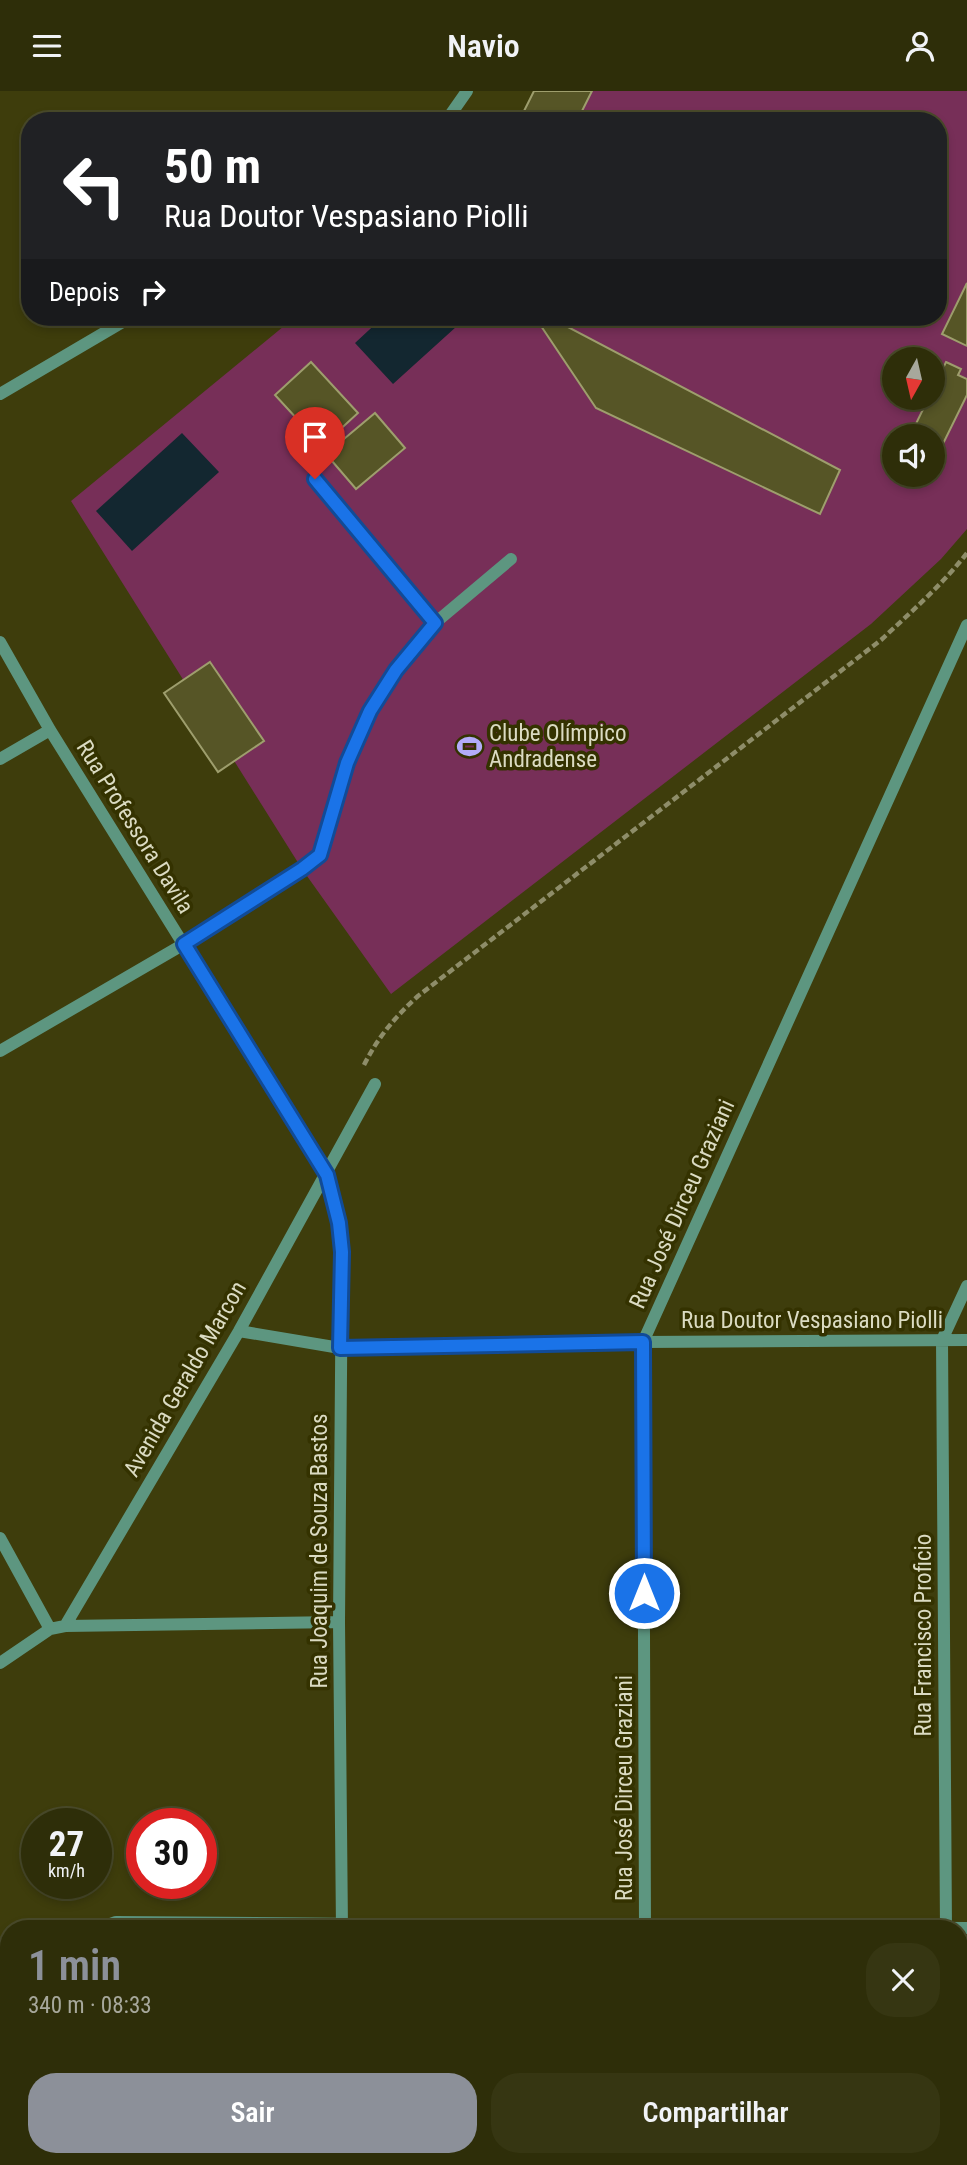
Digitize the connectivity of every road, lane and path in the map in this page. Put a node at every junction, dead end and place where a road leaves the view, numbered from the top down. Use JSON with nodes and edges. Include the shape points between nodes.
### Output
{"nodes":[{"id":1,"x":467,"y":91,"type":"edge"},
{"id":2,"x":452,"y":112,"type":"edge"},
{"id":3,"x":116,"y":326,"type":"edge"},
{"id":4,"x":0,"y":394,"type":"edge"},
{"id":5,"x":315,"y":479,"type":"dead end"},
{"id":6,"x":967,"y":553,"type":"edge"},
{"id":7,"x":511,"y":559,"type":"dead end"},
{"id":8,"x":435,"y":623,"type":"junction"},
{"id":9,"x":967,"y":625,"type":"edge"},
{"id":10,"x":0,"y":642,"type":"edge"},
{"id":11,"x":50,"y":730,"type":"junction"},
{"id":12,"x":0,"y":759,"type":"edge"},
{"id":13,"x":184,"y":944,"type":"junction"},
{"id":14,"x":0,"y":1051,"type":"edge"},
{"id":15,"x":360,"y":1075,"type":"dead end"},
{"id":16,"x":375,"y":1084,"type":"dead end"},
{"id":17,"x":327,"y":1175,"type":"junction"},
{"id":18,"x":967,"y":1286,"type":"edge"},
{"id":19,"x":239,"y":1331,"type":"junction"},
{"id":20,"x":942,"y":1340,"type":"junction"},
{"id":21,"x":967,"y":1341,"type":"edge"},
{"id":22,"x":643,"y":1342,"type":"junction"},
{"id":23,"x":340,"y":1348,"type":"junction"},
{"id":24,"x":0,"y":1538,"type":"edge"},
{"id":25,"x":339,"y":1622,"type":"junction"},
{"id":26,"x":65,"y":1626,"type":"junction"},
{"id":27,"x":50,"y":1629,"type":"junction"},
{"id":28,"x":0,"y":1663,"type":"edge"},
{"id":29,"x":342,"y":1920,"type":"edge"},
{"id":30,"x":645,"y":1920,"type":"edge"},
{"id":31,"x":946,"y":1920,"type":"edge"}],
"edges":[{"from":1,"to":2,"type":"street"},
{"from":3,"to":4,"type":"street"},
{"from":5,"to":8,"type":"street"},
{"from":6,"to":15,"type":"path","via":[[881,640],[397,1014],[378,1038]]},
{"from":7,"to":8,"type":"street"},
{"from":8,"to":13,"type":"street","via":[[370,711],[347,763],[320,855]]},
{"from":9,"to":22,"type":"street","name":"Rua José Dirceu Graziani"},
{"from":10,"to":11,"type":"street","name":"Rua Professora Davila"},
{"from":11,"to":12,"type":"street"},
{"from":11,"to":13,"type":"street","name":"Rua Professora Davila"},
{"from":13,"to":14,"type":"street"},
{"from":13,"to":17,"type":"street","name":"Rua Professora Davila"},
{"from":16,"to":17,"type":"street","name":"Avenida Geraldo Marcon"},
{"from":17,"to":19,"type":"street","name":"Avenida Geraldo Marcon"},
{"from":17,"to":23,"type":"street","name":"Rua Joaquim de Souza Bastos","via":[[342,1252]]},
{"from":18,"to":20,"type":"street"},
{"from":19,"to":23,"type":"street","name":"Rua Doutor Vespasiano Piolli"},
{"from":19,"to":26,"type":"street","name":"Avenida Geraldo Marcon"},
{"from":20,"to":21,"type":"street","name":"Rua Doutor Vespasiano Piolli"},
{"from":20,"to":22,"type":"street","name":"Rua Doutor Vespasiano Piolli"},
{"from":20,"to":31,"type":"street","name":"Rua Francisco Proficio"},
{"from":22,"to":23,"type":"street","name":"Rua Doutor Vespasiano Piolli"},
{"from":22,"to":30,"type":"street","name":"Rua José Dirceu Graziani"},
{"from":23,"to":25,"type":"street","name":"Rua Joaquim de Souza Bastos"},
{"from":24,"to":27,"type":"street"},
{"from":25,"to":26,"type":"street"},
{"from":25,"to":29,"type":"street","name":"Rua Joaquim de Souza Bastos"},
{"from":26,"to":27,"type":"street"},
{"from":27,"to":28,"type":"street"}]}
